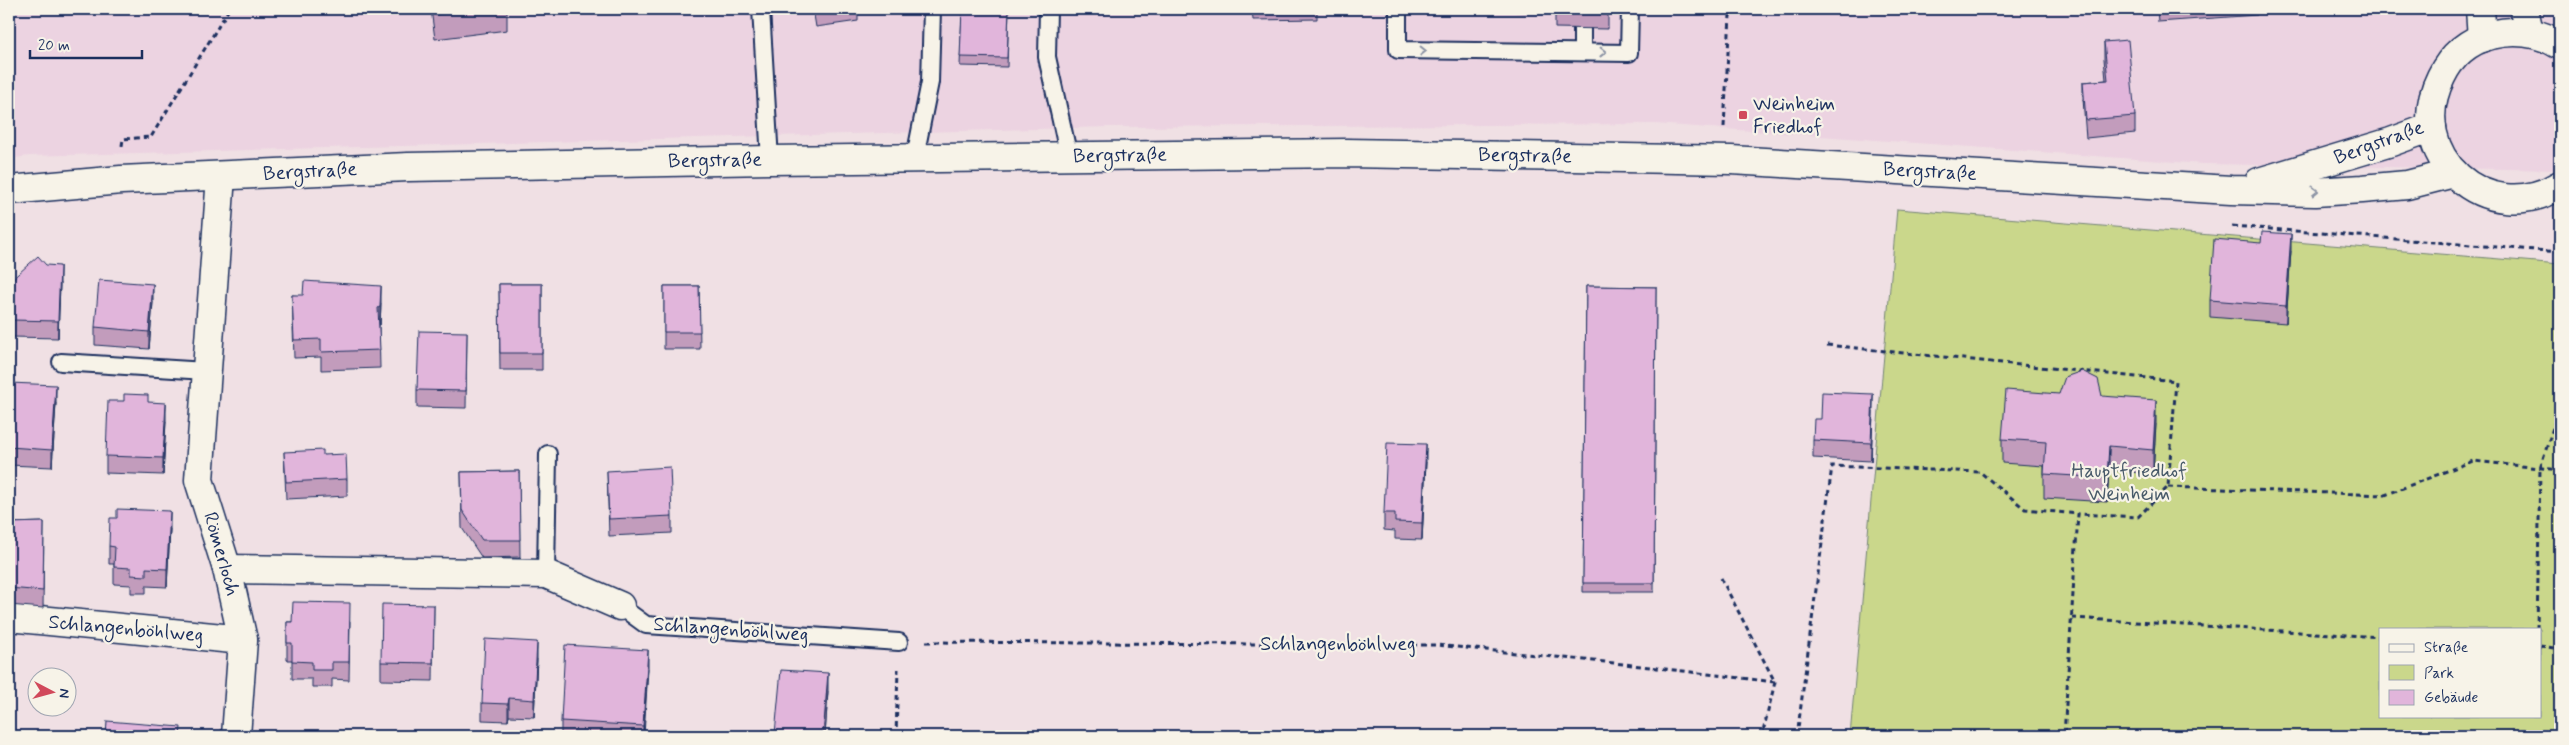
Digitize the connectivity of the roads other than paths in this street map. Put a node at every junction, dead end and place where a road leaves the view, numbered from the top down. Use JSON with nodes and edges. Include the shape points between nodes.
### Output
{"nodes":[{"id":1,"x":762,"y":9,"type":"edge"},
{"id":2,"x":932,"y":9,"type":"edge"},
{"id":3,"x":1048,"y":9,"type":"edge"},
{"id":4,"x":1398,"y":9,"type":"edge"},
{"id":5,"x":1630,"y":9,"type":"edge"},
{"id":6,"x":2480,"y":9,"type":"edge"},
{"id":7,"x":2527,"y":21,"type":"edge"},
{"id":8,"x":1582,"y":28,"type":"edge"},
{"id":9,"x":2482,"y":38,"type":"junction"},
{"id":10,"x":2560,"y":45,"type":"edge"},
{"id":11,"x":1582,"y":52,"type":"junction"},
{"id":12,"x":2432,"y":127,"type":"junction"},
{"id":13,"x":1068,"y":157,"type":"junction"},
{"id":14,"x":915,"y":158,"type":"junction"},
{"id":15,"x":770,"y":160,"type":"junction"},
{"id":16,"x":2454,"y":173,"type":"junction"},
{"id":17,"x":221,"y":176,"type":"junction"},
{"id":18,"x":2560,"y":185,"type":"edge"},
{"id":19,"x":9,"y":190,"type":"edge"},
{"id":20,"x":2232,"y":190,"type":"junction"},
{"id":21,"x":61,"y":362,"type":"dead end"},
{"id":22,"x":206,"y":371,"type":"junction"},
{"id":23,"x":548,"y":454,"type":"dead end"},
{"id":24,"x":227,"y":569,"type":"junction"},
{"id":25,"x":546,"y":574,"type":"junction"},
{"id":26,"x":620,"y":606,"type":"joint"},
{"id":27,"x":9,"y":617,"type":"edge"},
{"id":28,"x":243,"y":640,"type":"junction"},
{"id":29,"x":899,"y":642,"type":"road end"},
{"id":30,"x":236,"y":736,"type":"edge"}],
"edges":[{"from":1,"to":15,"type":"lane"},
{"from":2,"to":14,"type":"lane","via":[[930,82]]},
{"from":3,"to":13,"type":"lane","via":[[1047,56]]},
{"from":4,"to":11,"type":"lane","one_way":true,"via":[[1398,50]]},
{"from":11,"to":5,"type":"lane","one_way":true,"via":[[1629,52]]},
{"from":6,"to":9,"type":"main road"},
{"from":7,"to":9,"type":"main road","name":"Bergstraße","via":[[2505,32]]},
{"from":7,"to":10,"type":"main road","name":"Bergstraße"},
{"from":8,"to":11,"type":"lane"},
{"from":9,"to":12,"type":"main road","name":"Bergstraße","via":[[2456,55],[2446,67],[2434,91],[2430,113]]},
{"from":12,"to":16,"type":"main road","via":[[2438,150]]},
{"from":12,"to":20,"type":"main road","name":"Bergstraße","via":[[2374,148]]},
{"from":13,"to":14,"type":"main road","name":"Bergstraße"},
{"from":13,"to":20,"type":"main road","name":"Bergstraße","via":[[1347,153],[1731,160]]},
{"from":14,"to":15,"type":"main road","name":"Bergstraße"},
{"from":15,"to":17,"type":"main road","name":"Bergstraße","via":[[408,167]]},
{"from":16,"to":18,"type":"main road","via":[[2473,189],[2497,198],[2522,199],[2547,193]]},
{"from":20,"to":16,"type":"main road","name":"Bergstraße","one_way":true,"via":[[2315,192],[2362,189],[2407,185]]},
{"from":17,"to":19,"type":"main road","name":"Bergstraße","via":[[122,180]]},
{"from":17,"to":22,"type":"main road","name":"Römerloch"},
{"from":21,"to":22,"type":"lane"},
{"from":22,"to":24,"type":"main road","name":"Römerloch","via":[[199,480]]},
{"from":23,"to":25,"type":"lane"},
{"from":24,"to":25,"type":"main road","name":"Schlangenböhlweg"},
{"from":24,"to":28,"type":"main road","name":"Römerloch"},
{"from":25,"to":26,"type":"main road","name":"Schlangenböhlweg"},
{"from":26,"to":29,"type":"lane","name":"Schlangenböhlweg","via":[[646,625]]},
{"from":27,"to":28,"type":"main road","name":"Schlangenböhlweg"},
{"from":28,"to":30,"type":"main road","name":"Römerloch"}]}
